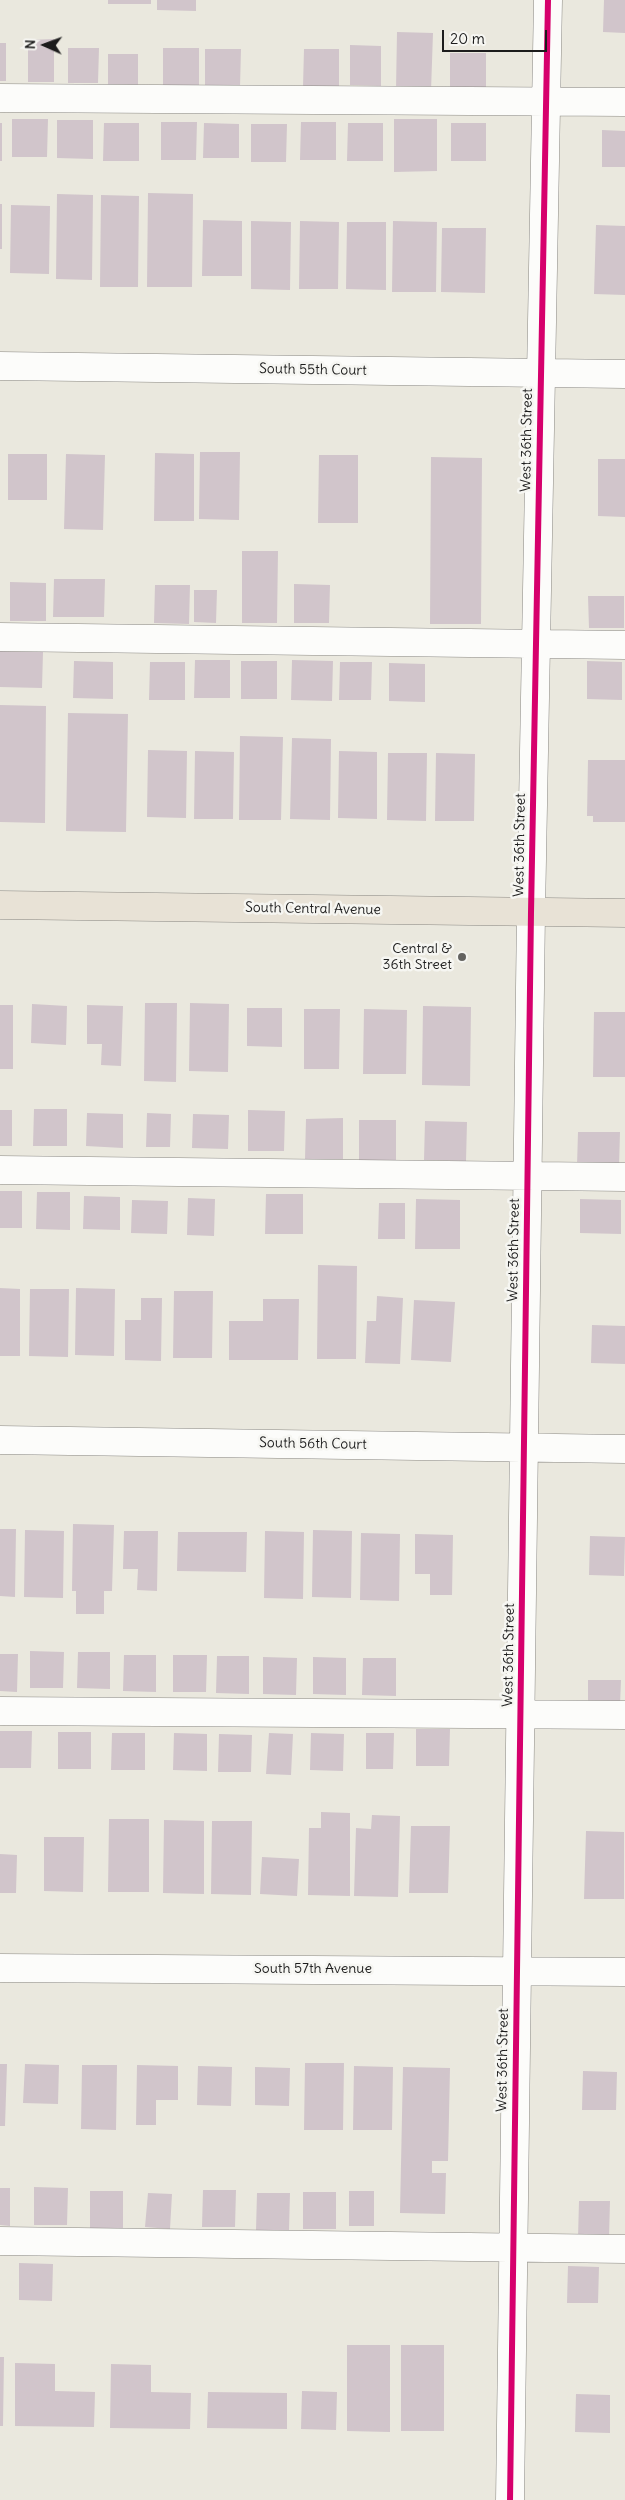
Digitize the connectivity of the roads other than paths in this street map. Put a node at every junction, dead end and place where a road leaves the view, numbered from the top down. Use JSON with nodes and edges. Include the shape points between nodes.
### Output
{"nodes":[{"id":1,"x":548,"y":0,"type":"edge"},
{"id":2,"x":0,"y":98,"type":"edge"},
{"id":3,"x":546,"y":102,"type":"junction"},
{"id":4,"x":625,"y":102,"type":"edge"},
{"id":5,"x":0,"y":366,"type":"edge"},
{"id":6,"x":541,"y":373,"type":"junction"},
{"id":7,"x":625,"y":374,"type":"edge"},
{"id":8,"x":0,"y":638,"type":"edge"},
{"id":9,"x":536,"y":643,"type":"junction"},
{"id":10,"x":625,"y":645,"type":"edge"},
{"id":11,"x":0,"y":905,"type":"edge"},
{"id":12,"x":531,"y":912,"type":"junction"},
{"id":13,"x":625,"y":913,"type":"edge"},
{"id":14,"x":0,"y":1170,"type":"edge"},
{"id":15,"x":528,"y":1176,"type":"junction"},
{"id":16,"x":625,"y":1177,"type":"edge"},
{"id":17,"x":0,"y":1440,"type":"edge"},
{"id":18,"x":524,"y":1447,"type":"junction"},
{"id":19,"x":625,"y":1448,"type":"edge"},
{"id":20,"x":0,"y":1711,"type":"edge"},
{"id":21,"x":520,"y":1714,"type":"junction"},
{"id":22,"x":625,"y":1716,"type":"edge"},
{"id":23,"x":0,"y":1968,"type":"edge"},
{"id":24,"x":517,"y":1970,"type":"junction"},
{"id":25,"x":625,"y":1972,"type":"edge"},
{"id":26,"x":0,"y":2241,"type":"edge"},
{"id":27,"x":513,"y":2248,"type":"junction"},
{"id":28,"x":625,"y":2250,"type":"edge"},
{"id":29,"x":510,"y":2500,"type":"edge"}],
"edges":[{"from":1,"to":3,"type":"street","name":"West 36th Street"},
{"from":2,"to":3,"type":"street"},
{"from":3,"to":4,"type":"street"},
{"from":3,"to":6,"type":"street","name":"West 36th Street"},
{"from":5,"to":6,"type":"street","name":"South 55th Court"},
{"from":6,"to":7,"type":"street","name":"South 55th Court"},
{"from":6,"to":9,"type":"street","name":"West 36th Street"},
{"from":8,"to":9,"type":"street"},
{"from":9,"to":10,"type":"street"},
{"from":9,"to":12,"type":"street","name":"West 36th Street"},
{"from":11,"to":12,"type":"main road","name":"South Central Avenue"},
{"from":12,"to":13,"type":"main road","name":"South Central Avenue"},
{"from":12,"to":15,"type":"street","name":"West 36th Street"},
{"from":14,"to":15,"type":"street"},
{"from":15,"to":16,"type":"street"},
{"from":15,"to":18,"type":"street","name":"West 36th Street"},
{"from":17,"to":18,"type":"street","name":"South 56th Court"},
{"from":18,"to":19,"type":"street","name":"South 56th Court"},
{"from":18,"to":21,"type":"street","name":"West 36th Street"},
{"from":20,"to":21,"type":"street"},
{"from":21,"to":22,"type":"street"},
{"from":21,"to":24,"type":"street","name":"West 36th Street"},
{"from":23,"to":24,"type":"street","name":"South 57th Avenue"},
{"from":24,"to":25,"type":"street","name":"South 57th Avenue"},
{"from":24,"to":27,"type":"street","name":"West 36th Street"},
{"from":26,"to":27,"type":"street"},
{"from":27,"to":28,"type":"street"},
{"from":27,"to":29,"type":"street","name":"West 36th Street"}]}
